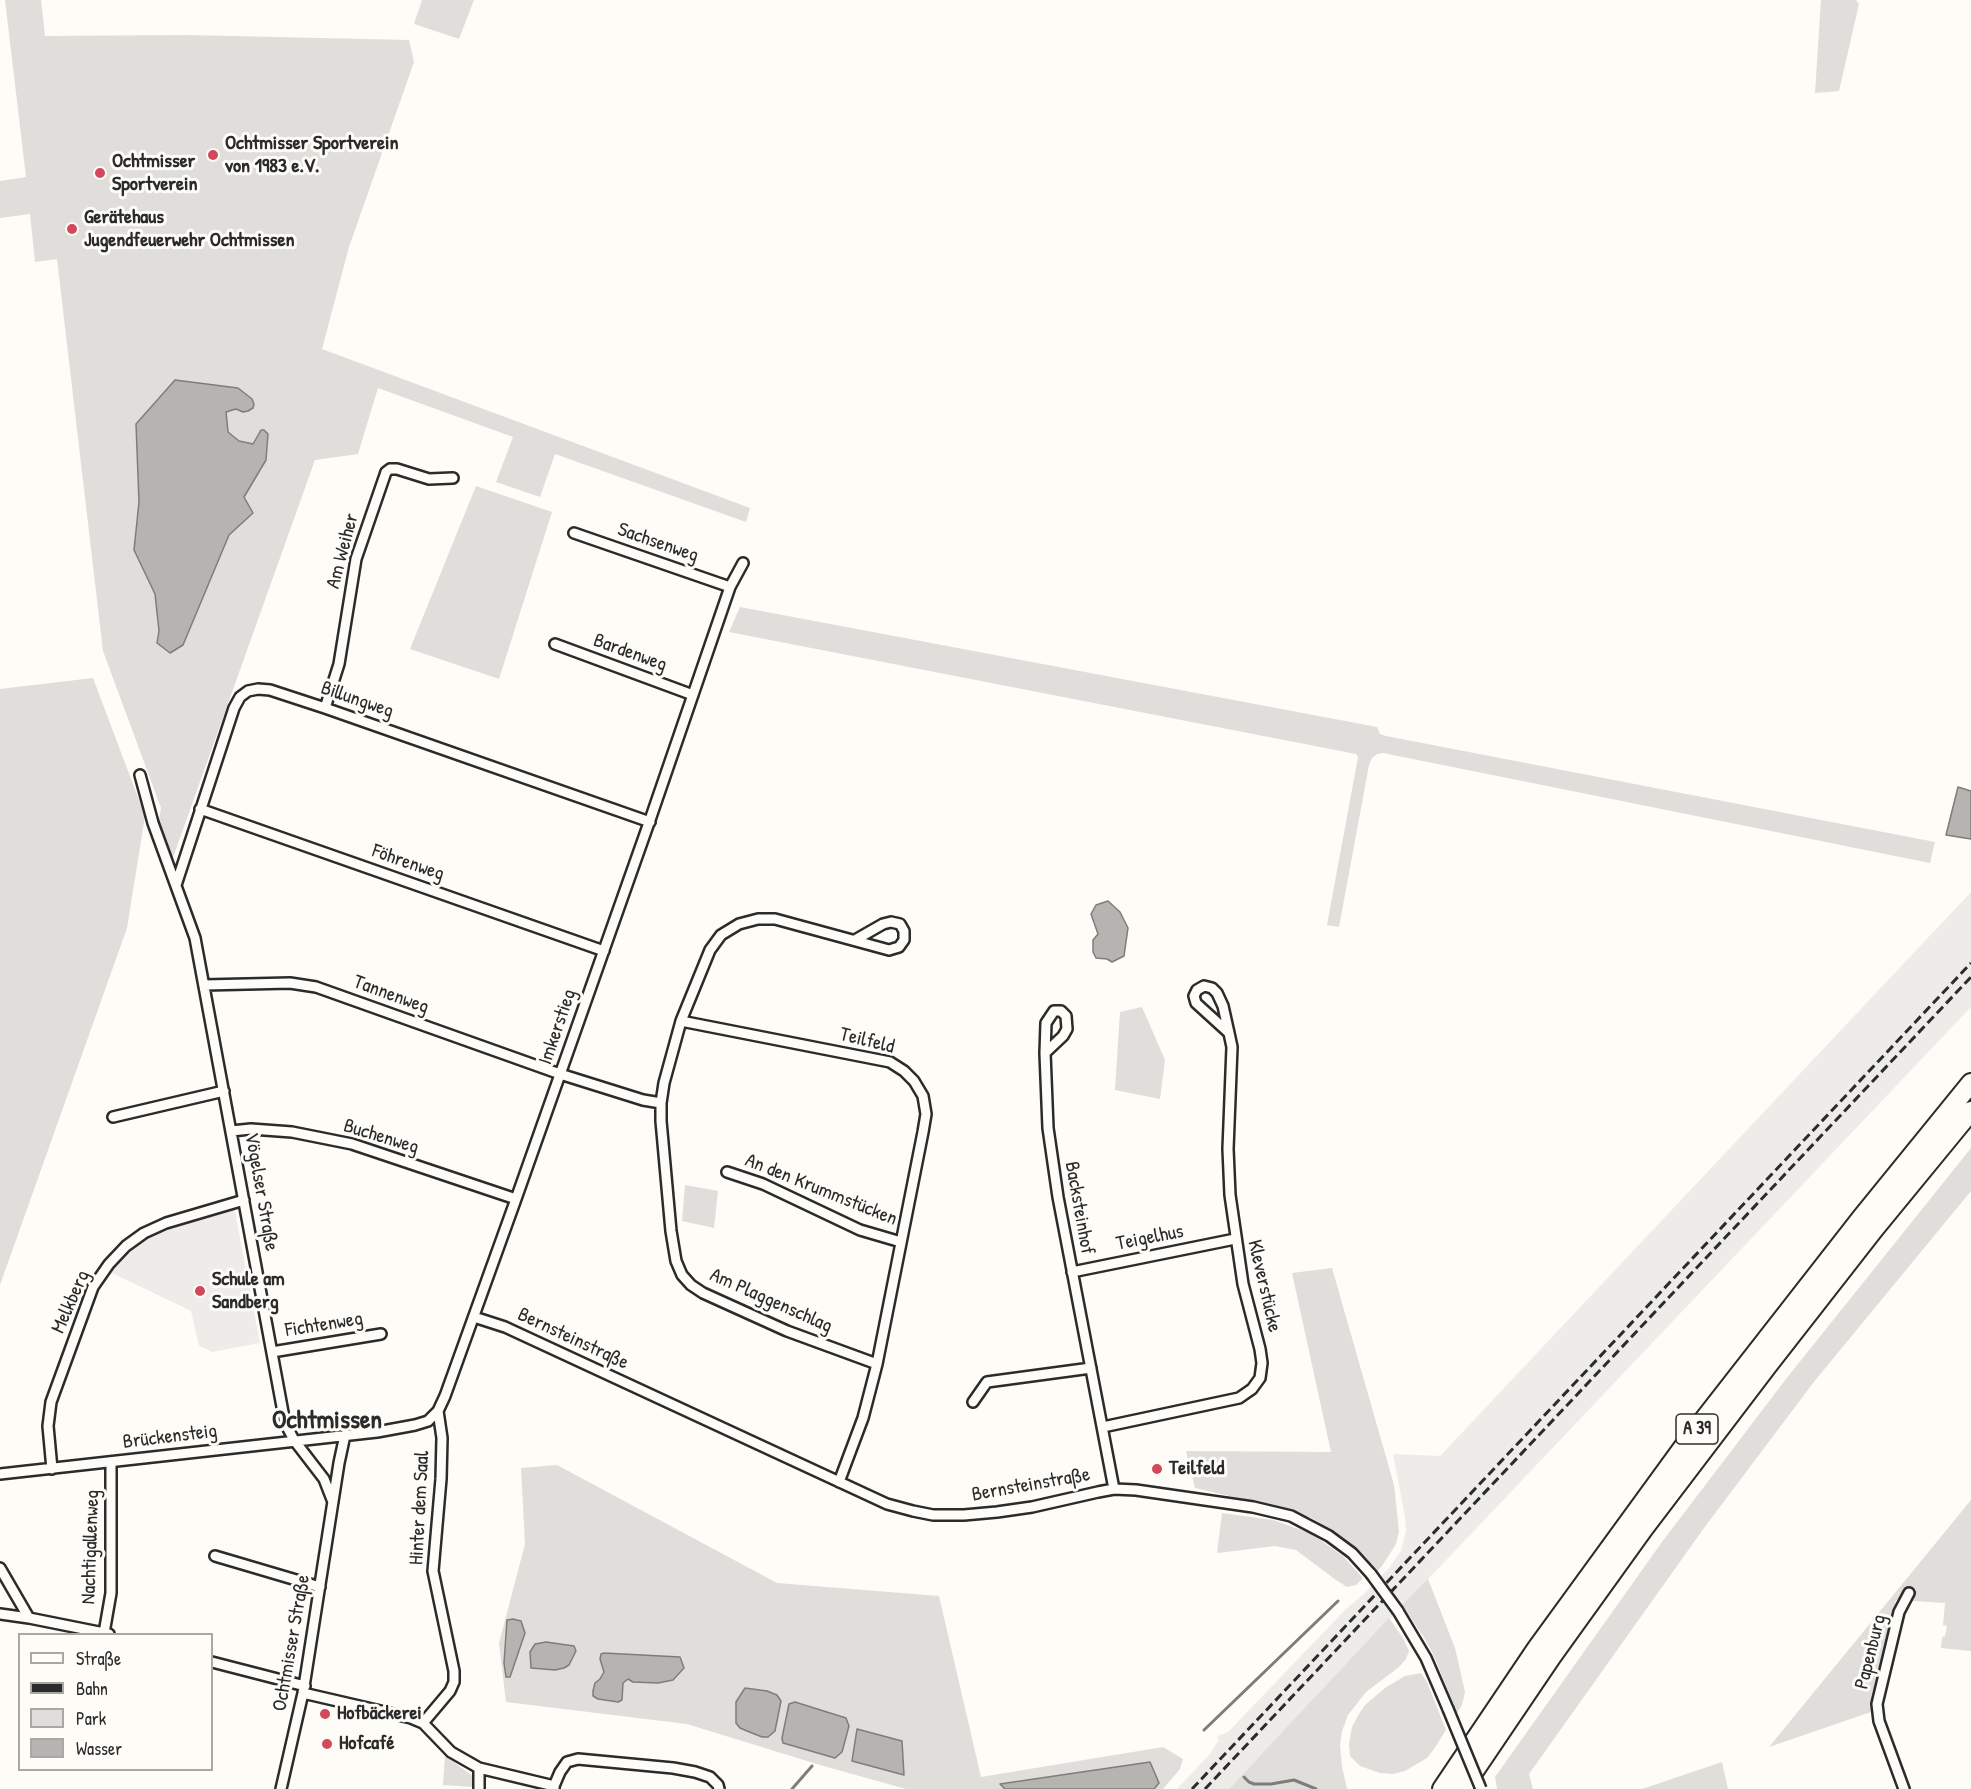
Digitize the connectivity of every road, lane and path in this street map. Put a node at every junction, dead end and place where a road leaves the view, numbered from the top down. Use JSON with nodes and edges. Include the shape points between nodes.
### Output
{"nodes":[{"id":1,"x":453,"y":478,"type":"dead end"},
{"id":2,"x":574,"y":533,"type":"dead end"},
{"id":3,"x":743,"y":563,"type":"dead end"},
{"id":4,"x":730,"y":587,"type":"junction"},
{"id":5,"x":555,"y":644,"type":"dead end"},
{"id":6,"x":693,"y":695,"type":"junction"},
{"id":7,"x":325,"y":708,"type":"junction"},
{"id":8,"x":140,"y":775,"type":"dead end"},
{"id":9,"x":200,"y":809,"type":"junction"},
{"id":10,"x":650,"y":822,"type":"junction"},
{"id":11,"x":176,"y":885,"type":"junction"},
{"id":12,"x":855,"y":940,"type":"junction"},
{"id":13,"x":604,"y":951,"type":"junction"},
{"id":14,"x":204,"y":985,"type":"junction"},
{"id":15,"x":681,"y":1021,"type":"junction"},
{"id":16,"x":1229,"y":1033,"type":"junction"},
{"id":17,"x":1045,"y":1053,"type":"dead end"},
{"id":18,"x":560,"y":1074,"type":"junction"},
{"id":19,"x":1971,"y":1083,"type":"edge"},
{"id":20,"x":224,"y":1091,"type":"junction"},
{"id":21,"x":661,"y":1103,"type":"junction"},
{"id":22,"x":1971,"y":1111,"type":"edge"},
{"id":23,"x":113,"y":1117,"type":"dead end"},
{"id":24,"x":231,"y":1131,"type":"junction"},
{"id":25,"x":727,"y":1172,"type":"dead end"},
{"id":26,"x":516,"y":1199,"type":"junction"},
{"id":27,"x":244,"y":1200,"type":"junction"},
{"id":28,"x":1235,"y":1239,"type":"junction"},
{"id":29,"x":901,"y":1242,"type":"junction"},
{"id":30,"x":1072,"y":1272,"type":"junction"},
{"id":31,"x":474,"y":1317,"type":"junction"},
{"id":32,"x":381,"y":1334,"type":"dead end"},
{"id":33,"x":272,"y":1352,"type":"junction"},
{"id":34,"x":878,"y":1364,"type":"junction"},
{"id":35,"x":1091,"y":1368,"type":"junction"},
{"id":36,"x":973,"y":1402,"type":"dead end"},
{"id":37,"x":438,"y":1411,"type":"junction"},
{"id":38,"x":1103,"y":1427,"type":"junction"},
{"id":39,"x":345,"y":1435,"type":"junction"},
{"id":40,"x":294,"y":1440,"type":"junction"},
{"id":41,"x":111,"y":1462,"type":"junction"},
{"id":42,"x":52,"y":1469,"type":"junction"},
{"id":43,"x":0,"y":1474,"type":"edge"},
{"id":44,"x":839,"y":1482,"type":"junction"},
{"id":45,"x":1114,"y":1489,"type":"junction"},
{"id":46,"x":333,"y":1502,"type":"junction"},
{"id":47,"x":215,"y":1556,"type":"dead end"},
{"id":48,"x":0,"y":1568,"type":"edge"},
{"id":49,"x":320,"y":1587,"type":"junction"},
{"id":50,"x":1909,"y":1593,"type":"dead end"},
{"id":51,"x":0,"y":1614,"type":"edge"},
{"id":52,"x":29,"y":1618,"type":"junction"},
{"id":53,"x":101,"y":1633,"type":"edge"},
{"id":54,"x":106,"y":1633,"type":"edge"},
{"id":55,"x":213,"y":1662,"type":"edge"},
{"id":56,"x":304,"y":1690,"type":"junction"},
{"id":57,"x":423,"y":1723,"type":"junction"},
{"id":58,"x":479,"y":1768,"type":"junction"},
{"id":59,"x":554,"y":1787,"type":"edge"},
{"id":60,"x":281,"y":1789,"type":"edge"},
{"id":61,"x":479,"y":1789,"type":"edge"},
{"id":62,"x":719,"y":1789,"type":"edge"},
{"id":63,"x":1442,"y":1789,"type":"edge"},
{"id":64,"x":1462,"y":1789,"type":"edge"},
{"id":65,"x":1481,"y":1789,"type":"edge"},
{"id":66,"x":1904,"y":1789,"type":"edge"}],
"edges":[{"from":1,"to":7,"type":"street","name":"Am Weiher","via":[[429,479],[397,469],[386,472],[356,559],[339,664]]},
{"from":2,"to":4,"type":"street","name":"Sachsenweg"},
{"from":3,"to":4,"type":"street","name":"Imkerstieg"},
{"from":4,"to":6,"type":"street","name":"Imkerstieg"},
{"from":5,"to":6,"type":"street","name":"Bardenweg"},
{"from":6,"to":10,"type":"street","name":"Imkerstieg"},
{"from":7,"to":9,"type":"street","name":"Billungweg","via":[[270,690],[248,691],[240,697]]},
{"from":7,"to":10,"type":"street","name":"Billungweg"},
{"from":8,"to":11,"type":"street","name":"Vögelser Straße"},
{"from":9,"to":11,"type":"street","name":"Billungweg"},
{"from":9,"to":13,"type":"street","name":"Föhrenweg"},
{"from":10,"to":13,"type":"street","name":"Imkerstieg"},
{"from":11,"to":14,"type":"street","name":"Vögelser Straße","via":[[192,927]]},
{"from":12,"to":12,"type":"street","name":"Am Plaggenschlag","via":[[889,950],[899,947],[904,931],[900,924],[891,922]]},
{"from":12,"to":15,"type":"street","name":"Am Plaggenschlag","via":[[775,919],[739,924],[721,935],[710,950]]},
{"from":13,"to":18,"type":"street","name":"Imkerstieg"},
{"from":14,"to":18,"type":"street","name":"Tannenweg","via":[[316,987]]},
{"from":14,"to":20,"type":"street","name":"Vögelser Straße"},
{"from":15,"to":21,"type":"street","name":"Am Plaggenschlag"},
{"from":15,"to":29,"type":"street","name":"Teilfeld","via":[[890,1062],[914,1081],[923,1096],[926,1114]]},
{"from":16,"to":16,"type":"street","name":"Kleverstücke","via":[[1217,993],[1204,986],[1197,990],[1196,1004]]},
{"from":16,"to":28,"type":"street","name":"Kleverstücke","via":[[1232,1065],[1228,1149]]},
{"from":17,"to":30,"type":"street","name":"Backsteinhof","via":[[1048,1128]]},
{"from":18,"to":21,"type":"street"},
{"from":18,"to":26,"type":"street","name":"Imkerstieg"},
{"from":19,"to":63,"type":"highway","number":"A 39","via":[[1695,1431],[1537,1648]]},
{"from":20,"to":23,"type":"street"},
{"from":20,"to":24,"type":"street","name":"Vögelser Straße"},
{"from":21,"to":34,"type":"street","name":"Am Plaggenschlag","via":[[671,1231],[682,1275],[714,1298],[787,1331]]},
{"from":22,"to":64,"type":"highway","number":"A 39","via":[[1818,1301],[1644,1528]]},
{"from":24,"to":26,"type":"street","name":"Buchenweg","via":[[292,1132],[352,1144]]},
{"from":24,"to":27,"type":"street","name":"Vögelser Straße"},
{"from":25,"to":29,"type":"street","name":"An den Krummstücken","via":[[763,1184],[860,1230]]},
{"from":26,"to":31,"type":"street","name":"Imkerstieg"},
{"from":27,"to":33,"type":"street","name":"Vögelser Straße"},
{"from":27,"to":42,"type":"street","name":"Melkberg","via":[[144,1233],[109,1264],[93,1287],[51,1402],[48,1426]]},
{"from":28,"to":30,"type":"street","name":"Teigelhus"},
{"from":28,"to":38,"type":"street","name":"Kleverstücke","via":[[1262,1363],[1260,1378],[1239,1398]]},
{"from":29,"to":34,"type":"street","name":"Teilfeld"},
{"from":30,"to":35,"type":"street","name":"Backsteinhof"},
{"from":31,"to":37,"type":"street","name":"Imkerstieg"},
{"from":31,"to":44,"type":"street","name":"Bernsteinstraße","via":[[505,1327]]},
{"from":32,"to":33,"type":"street","name":"Fichtenweg"},
{"from":33,"to":40,"type":"street","name":"Vögelser Straße","via":[[285,1423]]},
{"from":34,"to":44,"type":"street","name":"Teilfeld"},
{"from":35,"to":36,"type":"street","via":[[987,1382]]},
{"from":35,"to":38,"type":"street","name":"Backsteinhof"},
{"from":37,"to":39,"type":"street","via":[[415,1425]]},
{"from":37,"to":57,"type":"street","name":"Hinter dem Saal","via":[[441,1479],[433,1571],[454,1682]]},
{"from":38,"to":45,"type":"street","name":"Backsteinhof"},
{"from":39,"to":40,"type":"street","name":"Brückensteig"},
{"from":39,"to":46,"type":"street","name":"Ochtmisser Straße"},
{"from":40,"to":41,"type":"street","name":"Brückensteig"},
{"from":40,"to":46,"type":"street","via":[[324,1479]]},
{"from":41,"to":42,"type":"street","name":"Brückensteig"},
{"from":41,"to":54,"type":"street","name":"Nachtigallenweg","via":[[111,1593]]},
{"from":42,"to":43,"type":"street","name":"Brückensteig"},
{"from":44,"to":45,"type":"street","name":"Bernsteinstraße","via":[[887,1503],[943,1515],[1032,1507]]},
{"from":45,"to":65,"type":"street","name":"Bernsteinstraße","bridge":true,"via":[[1195,1498],[1290,1516],[1329,1536],[1352,1554],[1398,1611],[1426,1658]]},
{"from":46,"to":49,"type":"street","name":"Ochtmisser Straße"},
{"from":47,"to":49,"type":"street"},
{"from":48,"to":52,"type":"street"},
{"from":49,"to":56,"type":"street","name":"Ochtmisser Straße"},
{"from":50,"to":66,"type":"street","name":"Papenburg","via":[[1899,1612],[1877,1704]]},
{"from":51,"to":52,"type":"street"},
{"from":52,"to":53,"type":"street"},
{"from":55,"to":56,"type":"street"},
{"from":56,"to":57,"type":"street"},
{"from":56,"to":60,"type":"street","name":"Ochtmisser Straße"},
{"from":57,"to":58,"type":"street","via":[[451,1752]]},
{"from":58,"to":59,"type":"street"},
{"from":58,"to":61,"type":"street"},
{"from":59,"to":62,"type":"street","via":[[567,1762],[578,1759],[673,1767],[710,1777]]}]}
